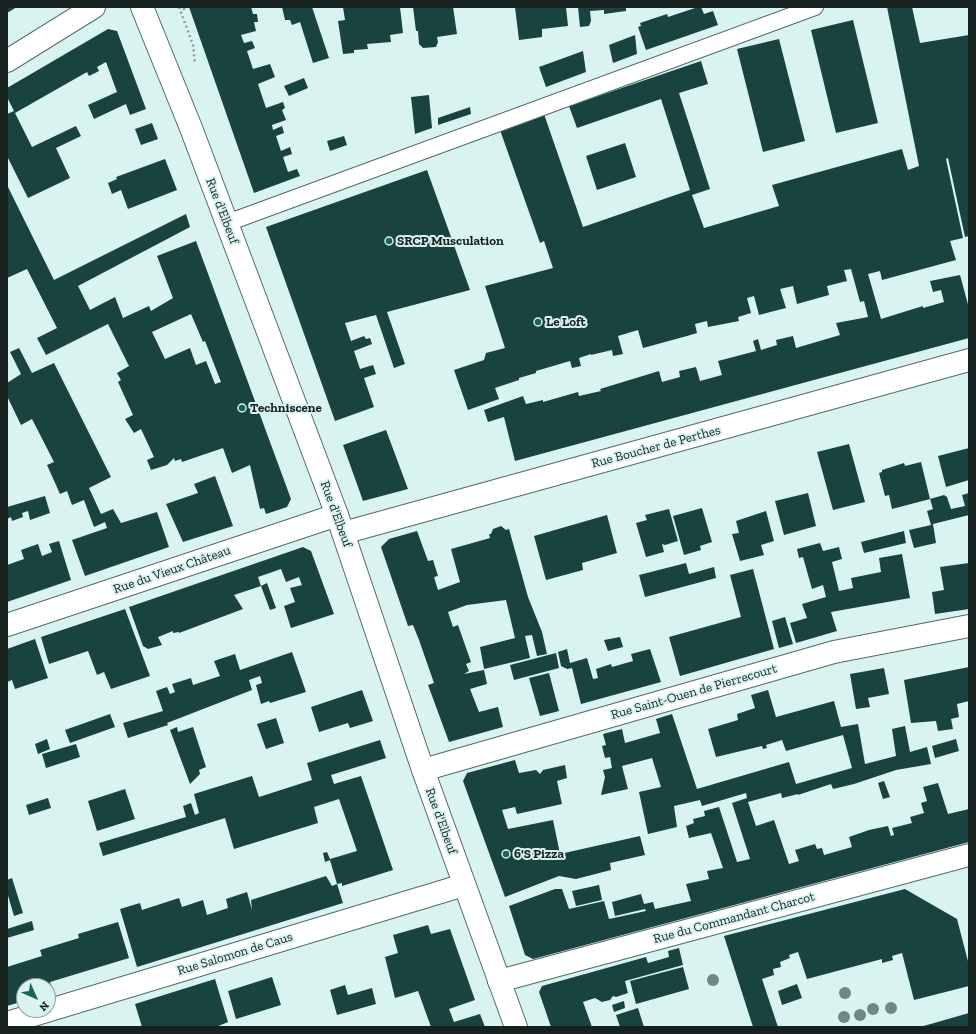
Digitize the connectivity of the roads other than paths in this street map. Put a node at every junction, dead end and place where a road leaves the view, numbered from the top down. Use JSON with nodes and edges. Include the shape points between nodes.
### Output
{"nodes":[{"id":1,"x":94,"y":7,"type":"edge"},
{"id":2,"x":142,"y":7,"type":"edge"},
{"id":3,"x":815,"y":7,"type":"edge"},
{"id":4,"x":7,"y":61,"type":"edge"},
{"id":5,"x":227,"y":223,"type":"junction"},
{"id":6,"x":969,"y":360,"type":"edge"},
{"id":7,"x":340,"y":524,"type":"junction"},
{"id":8,"x":7,"y":625,"type":"edge"},
{"id":9,"x":969,"y":626,"type":"edge"},
{"id":10,"x":423,"y":770,"type":"junction"},
{"id":11,"x":969,"y":855,"type":"edge"},
{"id":12,"x":464,"y":885,"type":"junction"},
{"id":13,"x":499,"y":981,"type":"junction"},
{"id":14,"x":7,"y":1023,"type":"edge"},
{"id":15,"x":516,"y":1027,"type":"edge"}],
"edges":[{"from":1,"to":4,"type":"street"},
{"from":2,"to":5,"type":"street","name":"Rue d'Elbeuf"},
{"from":3,"to":5,"type":"lane"},
{"from":5,"to":7,"type":"street","name":"Rue d'Elbeuf"},
{"from":6,"to":7,"type":"street","name":"Rue Boucher de Perthes"},
{"from":7,"to":8,"type":"street","name":"Rue du Vieux Château"},
{"from":7,"to":10,"type":"street","name":"Rue d'Elbeuf"},
{"from":9,"to":10,"type":"street","name":"Rue Saint-Ouen de Pierrecourt","via":[[834,652]]},
{"from":10,"to":12,"type":"street","name":"Rue d'Elbeuf"},
{"from":11,"to":13,"type":"street","name":"Rue du Commandant Charcot"},
{"from":12,"to":13,"type":"street","name":"Rue d'Elbeuf"},
{"from":12,"to":14,"type":"street","name":"Rue Salomon de Caus"},
{"from":13,"to":15,"type":"street","name":"Rue d'Elbeuf"}]}
